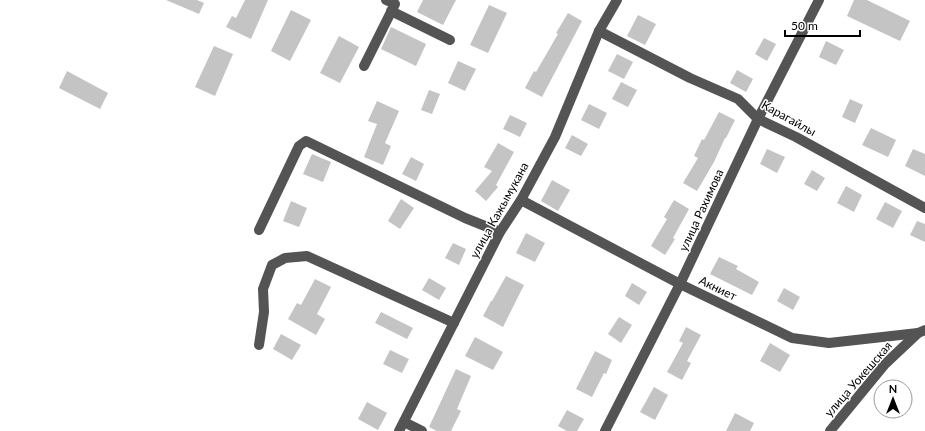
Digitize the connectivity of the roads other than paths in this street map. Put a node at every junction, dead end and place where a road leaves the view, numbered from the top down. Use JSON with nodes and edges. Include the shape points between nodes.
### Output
{"nodes":[{"id":1,"x":386,"y":0,"type":"edge"},
{"id":2,"x":617,"y":0,"type":"edge"},
{"id":3,"x":819,"y":0,"type":"edge"},
{"id":4,"x":391,"y":11,"type":"junction"},
{"id":5,"x":599,"y":31,"type":"junction"},
{"id":6,"x":450,"y":40,"type":"dead end"},
{"id":7,"x":364,"y":66,"type":"dead end"},
{"id":8,"x":758,"y":119,"type":"junction"},
{"id":9,"x":521,"y":200,"type":"junction"},
{"id":10,"x":925,"y":208,"type":"edge"},
{"id":11,"x":259,"y":230,"type":"dead end"},
{"id":12,"x":500,"y":232,"type":"junction"},
{"id":13,"x":680,"y":284,"type":"junction"},
{"id":14,"x":454,"y":324,"type":"junction"},
{"id":15,"x":922,"y":331,"type":"edge"},
{"id":16,"x":259,"y":345,"type":"dead end"},
{"id":17,"x":402,"y":426,"type":"edge"},
{"id":18,"x":422,"y":431,"type":"edge"},
{"id":19,"x":605,"y":431,"type":"edge"},
{"id":20,"x":830,"y":431,"type":"edge"}],
"edges":[{"from":1,"to":4,"type":"street","via":[[395,4]]},
{"from":2,"to":5,"type":"street","name":"улица Кажымукана"},
{"from":3,"to":8,"type":"street","name":"улица Рахимова"},
{"from":4,"to":6,"type":"street"},
{"from":4,"to":7,"type":"street"},
{"from":5,"to":8,"type":"street","name":"Карагайлы","via":[[690,78],[738,99]]},
{"from":5,"to":9,"type":"street","name":"улица Кажымукана","via":[[555,137]]},
{"from":8,"to":10,"type":"street","name":"Карагайлы"},
{"from":8,"to":13,"type":"street","name":"улица Рахимова"},
{"from":9,"to":12,"type":"street","name":"улица Кажымукана"},
{"from":9,"to":13,"type":"street","name":"Акниет"},
{"from":11,"to":12,"type":"street","via":[[299,146],[306,142],[464,218]]},
{"from":12,"to":14,"type":"street","name":"улица Кажымукана"},
{"from":13,"to":15,"type":"street","name":"Акниет","via":[[792,338],[829,343]]},
{"from":13,"to":19,"type":"street","name":"улица Рахимова"},
{"from":14,"to":16,"type":"street","via":[[307,256],[285,258],[272,266],[263,289],[264,312]]},
{"from":14,"to":17,"type":"street","name":"улица Кажымукана"},
{"from":15,"to":20,"type":"street","name":"улица Уокешская","via":[[885,364]]},
{"from":17,"to":18,"type":"street"}]}
